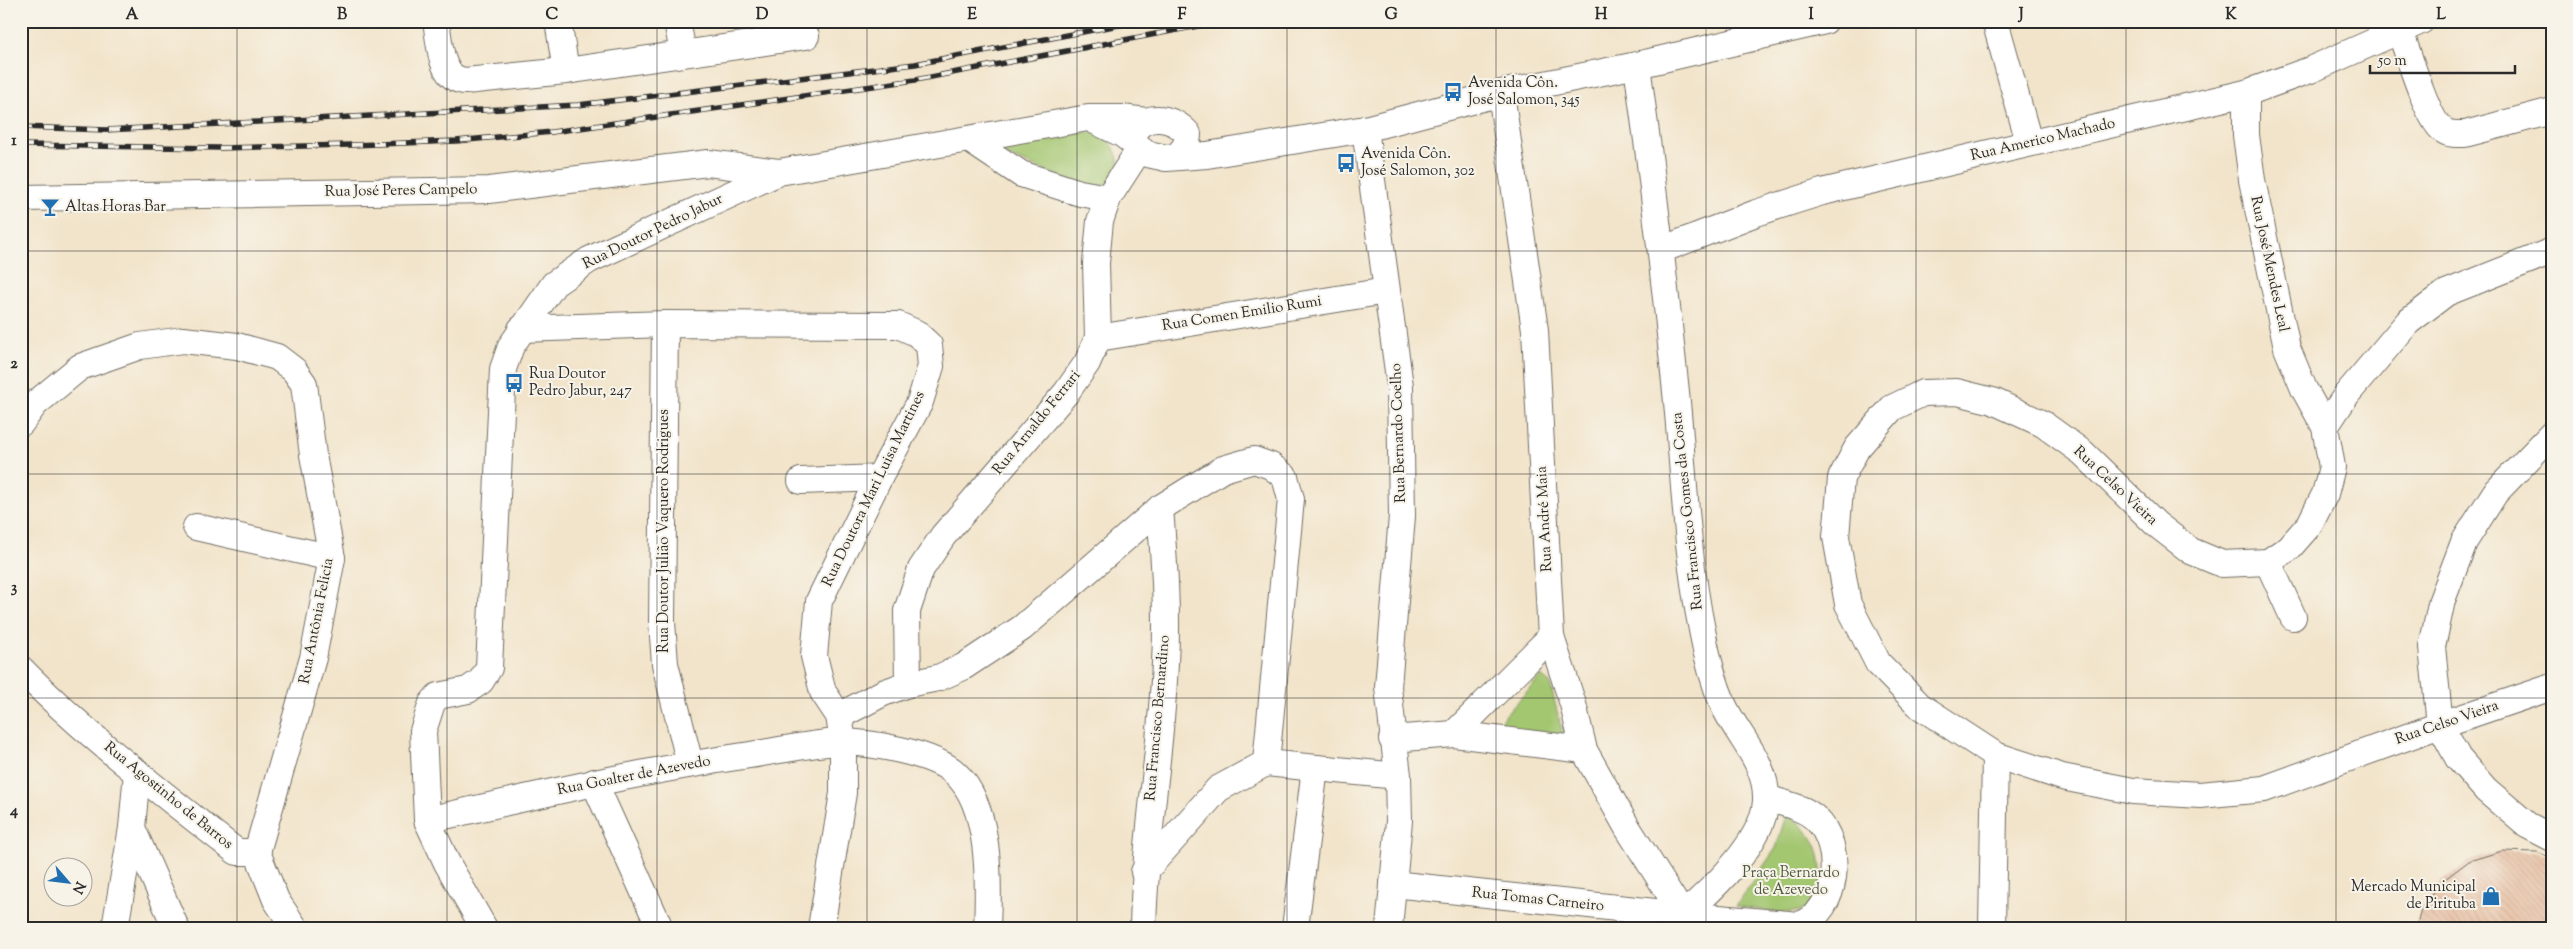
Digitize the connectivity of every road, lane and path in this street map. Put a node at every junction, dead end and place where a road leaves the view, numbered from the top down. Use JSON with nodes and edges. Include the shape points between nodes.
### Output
{"nodes":[{"id":1,"x":436,"y":21,"type":"edge"},
{"id":2,"x":558,"y":21,"type":"edge"},
{"id":3,"x":677,"y":21,"type":"edge"},
{"id":4,"x":1826,"y":21,"type":"edge"},
{"id":5,"x":1995,"y":21,"type":"edge"},
{"id":6,"x":2411,"y":26,"type":"edge"},
{"id":7,"x":806,"y":36,"type":"dead end"},
{"id":8,"x":683,"y":54,"type":"junction"},
{"id":9,"x":1637,"y":65,"type":"junction"},
{"id":10,"x":566,"y":71,"type":"junction"},
{"id":11,"x":1502,"y":93,"type":"junction"},
{"id":12,"x":2246,"y":93,"type":"junction"},
{"id":13,"x":2552,"y":111,"type":"edge"},
{"id":14,"x":1088,"y":118,"type":"junction"},
{"id":15,"x":1146,"y":121,"type":"junction"},
{"id":16,"x":1365,"y":129,"type":"junction"},
{"id":17,"x":1188,"y":134,"type":"junction"},
{"id":18,"x":970,"y":140,"type":"junction"},
{"id":19,"x":2029,"y":142,"type":"junction"},
{"id":20,"x":1137,"y":147,"type":"junction"},
{"id":21,"x":1235,"y":149,"type":"junction"},
{"id":22,"x":1176,"y":157,"type":"junction"},
{"id":23,"x":779,"y":172,"type":"junction"},
{"id":24,"x":21,"y":198,"type":"edge"},
{"id":25,"x":1108,"y":198,"type":"junction"},
{"id":26,"x":1661,"y":250,"type":"junction"},
{"id":27,"x":2552,"y":251,"type":"edge"},
{"id":28,"x":1386,"y":290,"type":"junction"},
{"id":29,"x":665,"y":324,"type":"junction"},
{"id":30,"x":521,"y":329,"type":"junction"},
{"id":31,"x":1098,"y":338,"type":"junction"},
{"id":32,"x":21,"y":423,"type":"edge"},
{"id":33,"x":2325,"y":427,"type":"junction"},
{"id":34,"x":2552,"y":434,"type":"edge"},
{"id":35,"x":879,"y":478,"type":"junction"},
{"id":36,"x":801,"y":481,"type":"dead end"},
{"id":37,"x":1160,"y":508,"type":"junction"},
{"id":38,"x":196,"y":527,"type":"dead end"},
{"id":39,"x":332,"y":558,"type":"junction"},
{"id":40,"x":2268,"y":562,"type":"junction"},
{"id":41,"x":2293,"y":617,"type":"dead end"},
{"id":42,"x":1551,"y":637,"type":"junction"},
{"id":43,"x":21,"y":669,"type":"edge"},
{"id":44,"x":908,"y":684,"type":"junction"},
{"id":45,"x":2552,"y":687,"type":"edge"},
{"id":46,"x":32,"y":696,"type":"edge"},
{"id":47,"x":839,"y":716,"type":"junction"},
{"id":48,"x":2440,"y":724,"type":"junction"},
{"id":49,"x":1454,"y":734,"type":"junction"},
{"id":50,"x":1392,"y":739,"type":"junction"},
{"id":51,"x":843,"y":742,"type":"junction"},
{"id":52,"x":1584,"y":750,"type":"junction"},
{"id":53,"x":1995,"y":755,"type":"junction"},
{"id":54,"x":1266,"y":762,"type":"junction"},
{"id":55,"x":690,"y":764,"type":"junction"},
{"id":56,"x":1315,"y":768,"type":"junction"},
{"id":57,"x":137,"y":772,"type":"junction"},
{"id":58,"x":1398,"y":776,"type":"junction"},
{"id":59,"x":594,"y":782,"type":"junction"},
{"id":60,"x":1766,"y":798,"type":"junction"},
{"id":61,"x":427,"y":820,"type":"junction"},
{"id":62,"x":132,"y":828,"type":"junction"},
{"id":63,"x":2552,"y":838,"type":"edge"},
{"id":64,"x":258,"y":852,"type":"junction"},
{"id":65,"x":1144,"y":872,"type":"junction"},
{"id":66,"x":1393,"y":884,"type":"junction"},
{"id":67,"x":1683,"y":915,"type":"junction"},
{"id":68,"x":115,"y":928,"type":"edge"},
{"id":69,"x":176,"y":928,"type":"edge"},
{"id":70,"x":295,"y":928,"type":"edge"},
{"id":71,"x":484,"y":928,"type":"edge"},
{"id":72,"x":660,"y":928,"type":"edge"},
{"id":73,"x":821,"y":928,"type":"edge"},
{"id":74,"x":987,"y":928,"type":"edge"},
{"id":75,"x":1143,"y":928,"type":"edge"},
{"id":76,"x":1295,"y":928,"type":"edge"},
{"id":77,"x":1389,"y":928,"type":"edge"},
{"id":78,"x":1992,"y":928,"type":"edge"}],
"edges":[{"from":1,"to":10,"type":"street","via":[[446,71],[456,81]]},
{"from":2,"to":10,"type":"street"},
{"from":3,"to":8,"type":"street"},
{"from":4,"to":9,"type":"street"},
{"from":5,"to":19,"type":"street"},
{"from":6,"to":12,"type":"street","name":"Rua Americo Machado","via":[[2310,70]]},
{"from":6,"to":13,"type":"street","via":[[2431,114],[2443,131],[2465,134]]},
{"from":7,"to":8,"type":"street"},
{"from":8,"to":10,"type":"street"},
{"from":9,"to":11,"type":"street"},
{"from":9,"to":26,"type":"street","name":"Rua Francisco Gomes da Costa"},
{"from":11,"to":16,"type":"street"},
{"from":11,"to":42,"type":"street","name":"Rua André Maia","via":[[1535,330]]},
{"from":12,"to":19,"type":"street","name":"Rua Americo Machado"},
{"from":12,"to":33,"type":"street","name":"Rua José Mendes Leal","via":[[2246,135],[2252,180],[2287,348]]},
{"from":14,"to":15,"type":"street","name":"Rua Doutor Pedro Jabur"},
{"from":14,"to":18,"type":"street","name":"Rua Doutor Pedro Jabur"},
{"from":14,"to":20,"type":"street","via":[[1110,127]]},
{"from":15,"to":17,"type":"street","via":[[1157,119],[1173,123]]},
{"from":15,"to":20,"type":"street","via":[[1134,133]]},
{"from":16,"to":21,"type":"street"},
{"from":16,"to":28,"type":"street","name":"Rua Bernardo Coelho"},
{"from":17,"to":21,"type":"street"},
{"from":17,"to":22,"type":"street","via":[[1186,146]]},
{"from":18,"to":23,"type":"street","name":"Rua Doutor Pedro Jabur"},
{"from":18,"to":25,"type":"street","via":[[1021,174],[1080,193]]},
{"from":19,"to":26,"type":"street","name":"Rua Americo Machado","via":[[1822,192],[1756,213]]},
{"from":20,"to":22,"type":"street","via":[[1159,158]]},
{"from":20,"to":25,"type":"street","name":"Rua Arnaldo Ferrari"},
{"from":21,"to":22,"type":"street"},
{"from":23,"to":24,"type":"street","name":"Rua José Peres Campelo","via":[[708,163],[489,190]]},
{"from":23,"to":30,"type":"street","name":"Rua Doutor Pedro Jabur","via":[[588,260],[554,284]]},
{"from":25,"to":31,"type":"street","name":"Rua Arnaldo Ferrari","via":[[1100,221],[1096,262]]},
{"from":26,"to":60,"type":"street","name":"Rua Francisco Gomes da Costa","via":[[1690,549],[1702,631],[1723,704],[1756,759],[1764,778]]},
{"from":27,"to":33,"type":"street","via":[[2446,293],[2408,322],[2352,387]]},
{"from":28,"to":31,"type":"street","name":"Rua Comen Emilio Rumi"},
{"from":28,"to":50,"type":"street","name":"Rua Bernardo Coelho","via":[[1400,386],[1402,516],[1388,687]]},
{"from":29,"to":30,"type":"street","name":"Rua Doutora Mari Luisa Martines"},
{"from":29,"to":35,"type":"street","name":"Rua Doutora Mari Luisa Martines","via":[[898,325],[916,333],[929,345],[931,366],[920,402]]},
{"from":29,"to":55,"type":"street","name":"Rua Doutor Julião Vaquero Rodrigues","via":[[664,664]]},
{"from":30,"to":61,"type":"street","name":"Rua Doutor Pedro Jabur","via":[[511,346],[504,369],[489,668],[481,681],[468,690],[438,696],[432,703],[423,731]]},
{"from":31,"to":44,"type":"street","name":"Rua Arnaldo Ferrari","via":[[1087,362],[1066,392],[943,536],[921,569],[907,610]]},
{"from":32,"to":39,"type":"street","name":"Rua Antônia Felicia","via":[[35,404],[80,367],[140,346],[183,340],[237,346],[277,358],[294,370],[304,384]]},
{"from":33,"to":40,"type":"street","via":[[2332,467],[2325,494],[2310,524],[2288,548]]},
{"from":34,"to":48,"type":"street","via":[[2495,493],[2464,542],[2442,600],[2432,647]]},
{"from":35,"to":36,"type":"street"},
{"from":35,"to":47,"type":"street","name":"Rua Doutora Mari Luisa Martines","via":[[819,601],[814,656],[824,692]]},
{"from":37,"to":44,"type":"street","via":[[1022,628],[963,667],[938,678]]},
{"from":37,"to":54,"type":"street","via":[[1223,470],[1254,460],[1271,466],[1285,477],[1291,499]]},
{"from":37,"to":65,"type":"street","name":"Rua Francisco Bernardino","via":[[1166,579],[1165,663]]},
{"from":38,"to":39,"type":"street"},
{"from":39,"to":64,"type":"street","name":"Rua Antônia Felicia","via":[[313,658]]},
{"from":40,"to":41,"type":"street"},
{"from":40,"to":53,"type":"street","name":"Rua Celso Vieira","via":[[2222,564],[2190,551],[2156,524],[2083,453],[2043,424],[1993,401],[1956,392],[1923,393],[1892,408],[1857,448],[1841,478],[1836,537],[1848,604],[1878,663],[1920,706]]},
{"from":42,"to":49,"type":"street"},
{"from":42,"to":52,"type":"street","name":"Rua André Maia"},
{"from":43,"to":46,"type":"street","name":"Rua Agostinho de Barros"},
{"from":44,"to":47,"type":"street"},
{"from":45,"to":48,"type":"street","name":"Rua Celso Vieira"},
{"from":46,"to":57,"type":"street","name":"Rua Agostinho de Barros"},
{"from":47,"to":51,"type":"street","name":"Rua Doutora Mari Luisa Martines"},
{"from":48,"to":53,"type":"street","name":"Rua Celso Vieira","via":[[2264,789],[2200,795],[2133,791],[2062,776]]},
{"from":48,"to":63,"type":"street","via":[[2458,758],[2486,790],[2527,825]]},
{"from":49,"to":50,"type":"street"},
{"from":49,"to":52,"type":"street"},
{"from":50,"to":58,"type":"street","name":"Rua Bernardo Coelho"},
{"from":51,"to":55,"type":"street","name":"Rua Goalter de Azevedo"},
{"from":51,"to":73,"type":"street","name":"Rua Doutora Mari Luisa Martines","via":[[843,793]]},
{"from":51,"to":74,"type":"street","name":"Rua Goalter de Azevedo","via":[[892,748],[938,762],[955,773],[971,793],[981,820],[989,893]]},
{"from":52,"to":67,"type":"street","name":"Rua André Maia","via":[[1627,827]]},
{"from":53,"to":78,"type":"street"},
{"from":54,"to":56,"type":"street"},
{"from":54,"to":65,"type":"street","via":[[1218,789]]},
{"from":55,"to":59,"type":"street","name":"Rua Goalter de Azevedo"},
{"from":56,"to":58,"type":"street"},
{"from":56,"to":76,"type":"street"},
{"from":57,"to":62,"type":"street"},
{"from":57,"to":64,"type":"street","name":"Rua Agostinho de Barros","via":[[237,852]]},
{"from":58,"to":66,"type":"street","name":"Rua Bernardo Coelho","via":[[1399,821]]},
{"from":59,"to":61,"type":"street","name":"Rua Goalter de Azevedo"},
{"from":59,"to":72,"type":"street"},
{"from":60,"to":67,"type":"street","name":"Rua Francisco Gomes da Costa","via":[[1765,814],[1741,855]]},
{"from":60,"to":67,"type":"street","via":[[1794,806],[1816,818],[1826,831],[1832,848],[1833,876],[1828,896],[1818,914],[1799,925]]},
{"from":61,"to":71,"type":"street"},
{"from":62,"to":68,"type":"street"},
{"from":62,"to":69,"type":"street"},
{"from":64,"to":70,"type":"street","via":[[276,900]]},
{"from":65,"to":75,"type":"street","name":"Rua Francisco Bernardino"},
{"from":66,"to":67,"type":"street","name":"Rua Tomas Carneiro"},
{"from":66,"to":77,"type":"street","name":"Rua Bernardo Coelho"}]}
